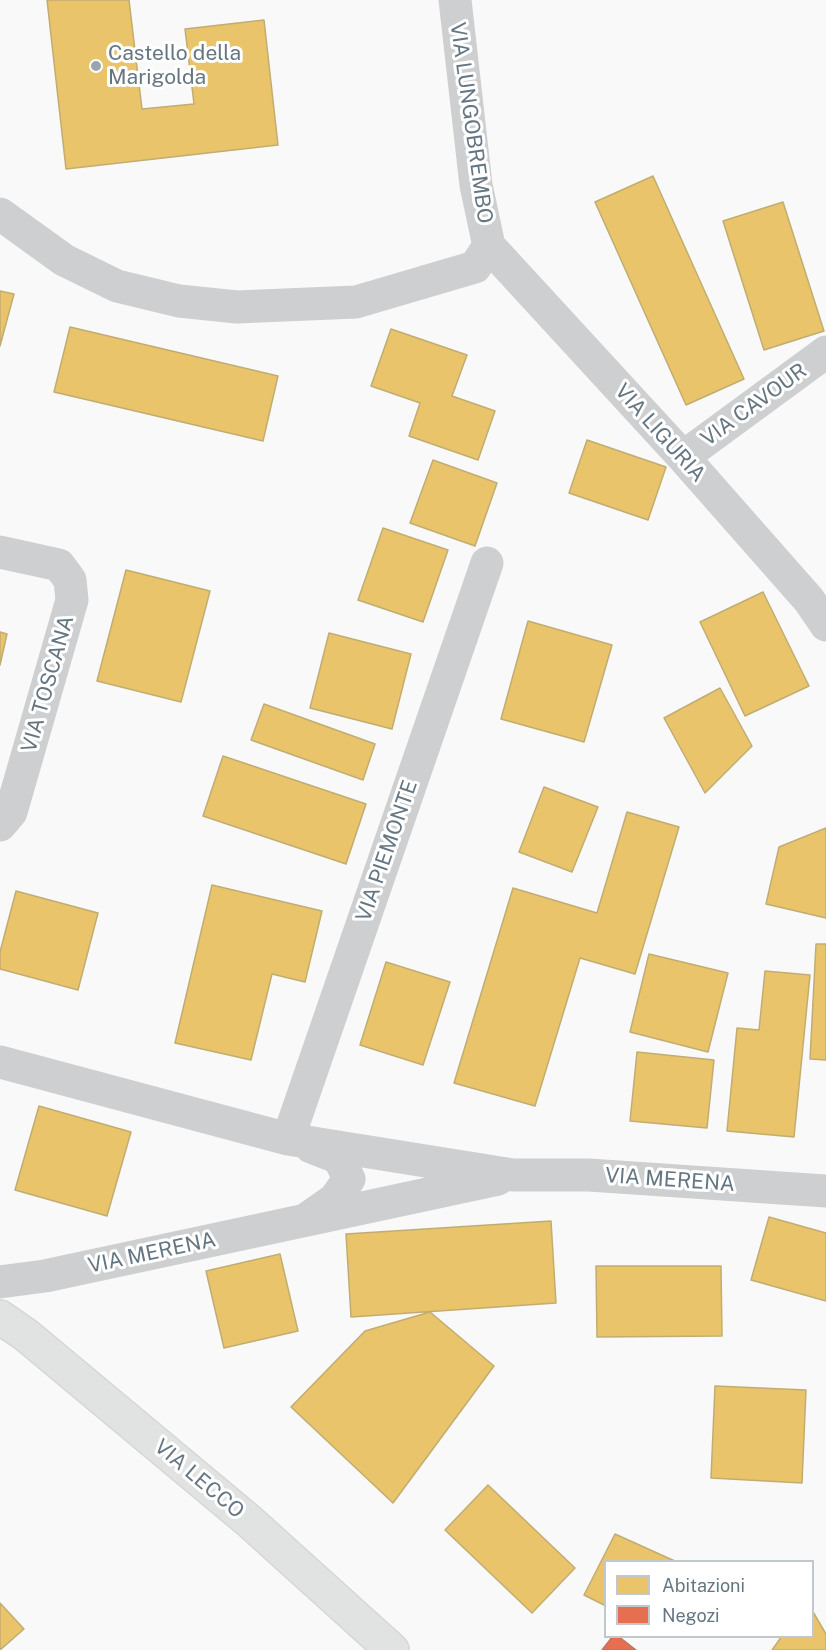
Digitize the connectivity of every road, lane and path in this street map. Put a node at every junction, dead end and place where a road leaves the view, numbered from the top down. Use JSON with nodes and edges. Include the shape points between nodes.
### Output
{"nodes":[{"id":1,"x":455,"y":0,"type":"edge"},
{"id":2,"x":0,"y":214,"type":"edge"},
{"id":3,"x":489,"y":246,"type":"junction"},
{"id":4,"x":826,"y":352,"type":"edge"},
{"id":5,"x":683,"y":457,"type":"junction"},
{"id":6,"x":0,"y":552,"type":"edge"},
{"id":7,"x":488,"y":563,"type":"dead end"},
{"id":8,"x":826,"y":625,"type":"edge"},
{"id":9,"x":0,"y":825,"type":"edge"},
{"id":10,"x":0,"y":1062,"type":"edge"},
{"id":11,"x":288,"y":1138,"type":"junction"},
{"id":12,"x":513,"y":1175,"type":"junction"},
{"id":13,"x":826,"y":1191,"type":"edge"},
{"id":14,"x":304,"y":1221,"type":"junction"},
{"id":15,"x":0,"y":1282,"type":"edge"},
{"id":16,"x":0,"y":1317,"type":"edge"},
{"id":17,"x":392,"y":1650,"type":"edge"}],
"edges":[{"from":1,"to":3,"type":"street","name":"VIA LUNGOBREMBO","via":[[474,175]]},
{"from":2,"to":3,"type":"street","via":[[64,260],[117,286],[179,301],[237,307],[356,302],[475,267]]},
{"from":3,"to":5,"type":"street","name":"VIA LIGURIA"},
{"from":4,"to":5,"type":"street","name":"VIA CAVOUR"},
{"from":5,"to":8,"type":"street","name":"VIA LIGURIA","via":[[809,600]]},
{"from":6,"to":9,"type":"street","name":"VIA TOSCANA","via":[[59,565],[70,580],[72,600],[11,812]]},
{"from":7,"to":11,"type":"street","name":"VIA PIEMONTE"},
{"from":10,"to":11,"type":"street","name":"VIA MERENA"},
{"from":11,"to":12,"type":"street","name":"VIA MERENA"},
{"from":11,"to":14,"type":"street","name":"VIA MERENA","via":[[339,1158],[349,1179],[335,1199]]},
{"from":12,"to":13,"type":"street","name":"VIA MERENA","via":[[589,1175]]},
{"from":12,"to":14,"type":"street","name":"VIA MERENA"},
{"from":14,"to":15,"type":"street","name":"VIA MERENA"},
{"from":16,"to":17,"type":"main road","name":"VIA LECCO","via":[[249,1521]]}]}
